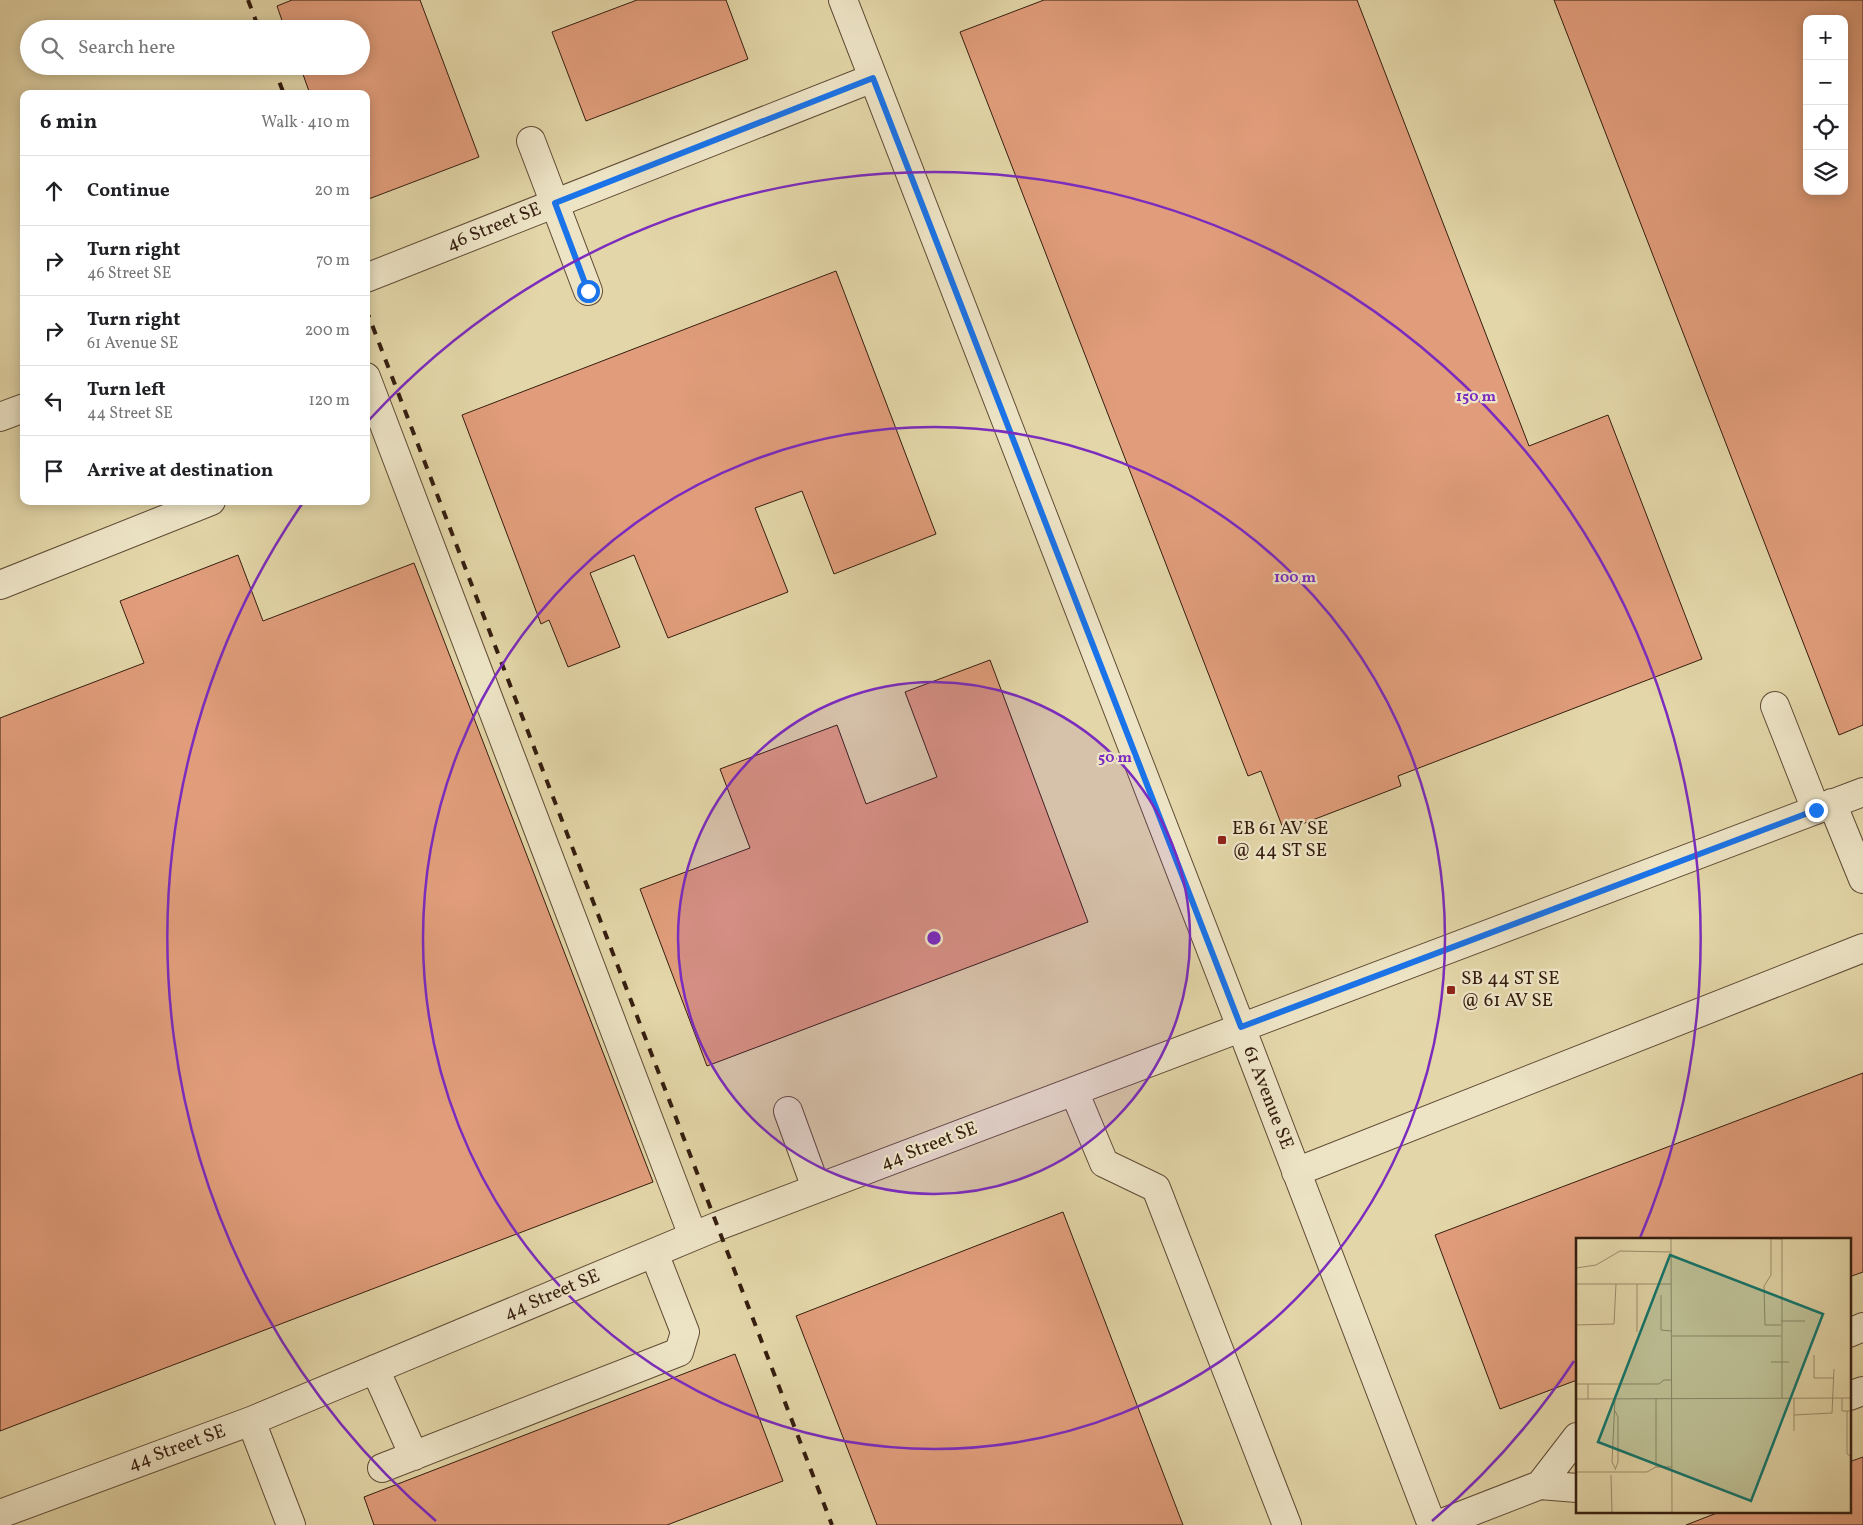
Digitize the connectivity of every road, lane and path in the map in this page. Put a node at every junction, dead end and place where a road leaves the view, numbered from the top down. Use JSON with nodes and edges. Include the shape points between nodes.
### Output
{"nodes":[{"id":1,"x":842,"y":0,"type":"edge"},
{"id":2,"x":873,"y":78,"type":"junction"},
{"id":3,"x":531,"y":141,"type":"dead end"},
{"id":4,"x":555,"y":203,"type":"junction"},
{"id":5,"x":370,"y":276,"type":"edge"},
{"id":6,"x":588,"y":291,"type":"dead end"},
{"id":7,"x":370,"y":399,"type":"edge"},
{"id":8,"x":20,"y":410,"type":"edge"},
{"id":9,"x":0,"y":417,"type":"edge"},
{"id":10,"x":377,"y":437,"type":"edge"},
{"id":11,"x":201,"y":505,"type":"edge"},
{"id":12,"x":0,"y":585,"type":"edge"},
{"id":13,"x":1776,"y":706,"type":"dead end"},
{"id":14,"x":1863,"y":792,"type":"edge"},
{"id":15,"x":1824,"y":806,"type":"junction"},
{"id":16,"x":1863,"y":880,"type":"edge"},
{"id":17,"x":1863,"y":948,"type":"edge"},
{"id":18,"x":1241,"y":1027,"type":"junction"},
{"id":19,"x":1074,"y":1091,"type":"junction"},
{"id":20,"x":788,"y":1111,"type":"dead end"},
{"id":21,"x":1296,"y":1172,"type":"junction"},
{"id":22,"x":816,"y":1188,"type":"junction"},
{"id":23,"x":693,"y":1236,"type":"junction"},
{"id":24,"x":654,"y":1253,"type":"junction"},
{"id":25,"x":1863,"y":1327,"type":"edge"},
{"id":26,"x":1850,"y":1333,"type":"edge"},
{"id":27,"x":375,"y":1369,"type":"junction"},
{"id":28,"x":1863,"y":1391,"type":"edge"},
{"id":29,"x":1850,"y":1396,"type":"edge"},
{"id":30,"x":251,"y":1421,"type":"junction"},
{"id":31,"x":1576,"y":1438,"type":"edge"},
{"id":32,"x":414,"y":1456,"type":"junction"},
{"id":33,"x":382,"y":1468,"type":"dead end"},
{"id":34,"x":1540,"y":1485,"type":"junction"},
{"id":35,"x":1576,"y":1488,"type":"edge"},
{"id":36,"x":0,"y":1514,"type":"edge"},
{"id":37,"x":291,"y":1525,"type":"edge"},
{"id":38,"x":1287,"y":1525,"type":"edge"},
{"id":39,"x":1432,"y":1525,"type":"edge"},
{"id":40,"x":1437,"y":1525,"type":"edge"}],
"edges":[{"from":1,"to":2,"type":"street","name":"61 Avenue SE"},
{"from":2,"to":4,"type":"street","name":"46 Street SE"},
{"from":2,"to":18,"type":"street","name":"61 Avenue SE"},
{"from":3,"to":4,"type":"street"},
{"from":4,"to":5,"type":"street","name":"46 Street SE"},
{"from":4,"to":6,"type":"street"},
{"from":7,"to":10,"type":"street"},
{"from":8,"to":9,"type":"street"},
{"from":10,"to":23,"type":"street"},
{"from":11,"to":12,"type":"street"},
{"from":13,"to":15,"type":"street"},
{"from":14,"to":15,"type":"street","name":"44 Street SE"},
{"from":15,"to":16,"type":"street"},
{"from":15,"to":18,"type":"street","name":"44 Street SE"},
{"from":17,"to":21,"type":"street"},
{"from":18,"to":19,"type":"street","name":"44 Street SE"},
{"from":18,"to":21,"type":"street","name":"61 Avenue SE"},
{"from":19,"to":22,"type":"street","name":"44 Street SE"},
{"from":19,"to":38,"type":"street","via":[[1104,1163],[1156,1188]]},
{"from":20,"to":22,"type":"street"},
{"from":21,"to":39,"type":"street","name":"61 Avenue SE"},
{"from":22,"to":23,"type":"street","name":"44 Street SE"},
{"from":23,"to":24,"type":"street","name":"44 Street SE"},
{"from":24,"to":27,"type":"street","name":"44 Street SE"},
{"from":24,"to":32,"type":"street","via":[[685,1332],[680,1352]]},
{"from":25,"to":26,"type":"street"},
{"from":27,"to":30,"type":"street","name":"44 Street SE"},
{"from":27,"to":32,"type":"street"},
{"from":28,"to":29,"type":"street"},
{"from":30,"to":36,"type":"street","name":"44 Street SE"},
{"from":30,"to":37,"type":"street"},
{"from":31,"to":34,"type":"street"},
{"from":32,"to":33,"type":"street"},
{"from":34,"to":35,"type":"street"},
{"from":34,"to":40,"type":"street"}]}
